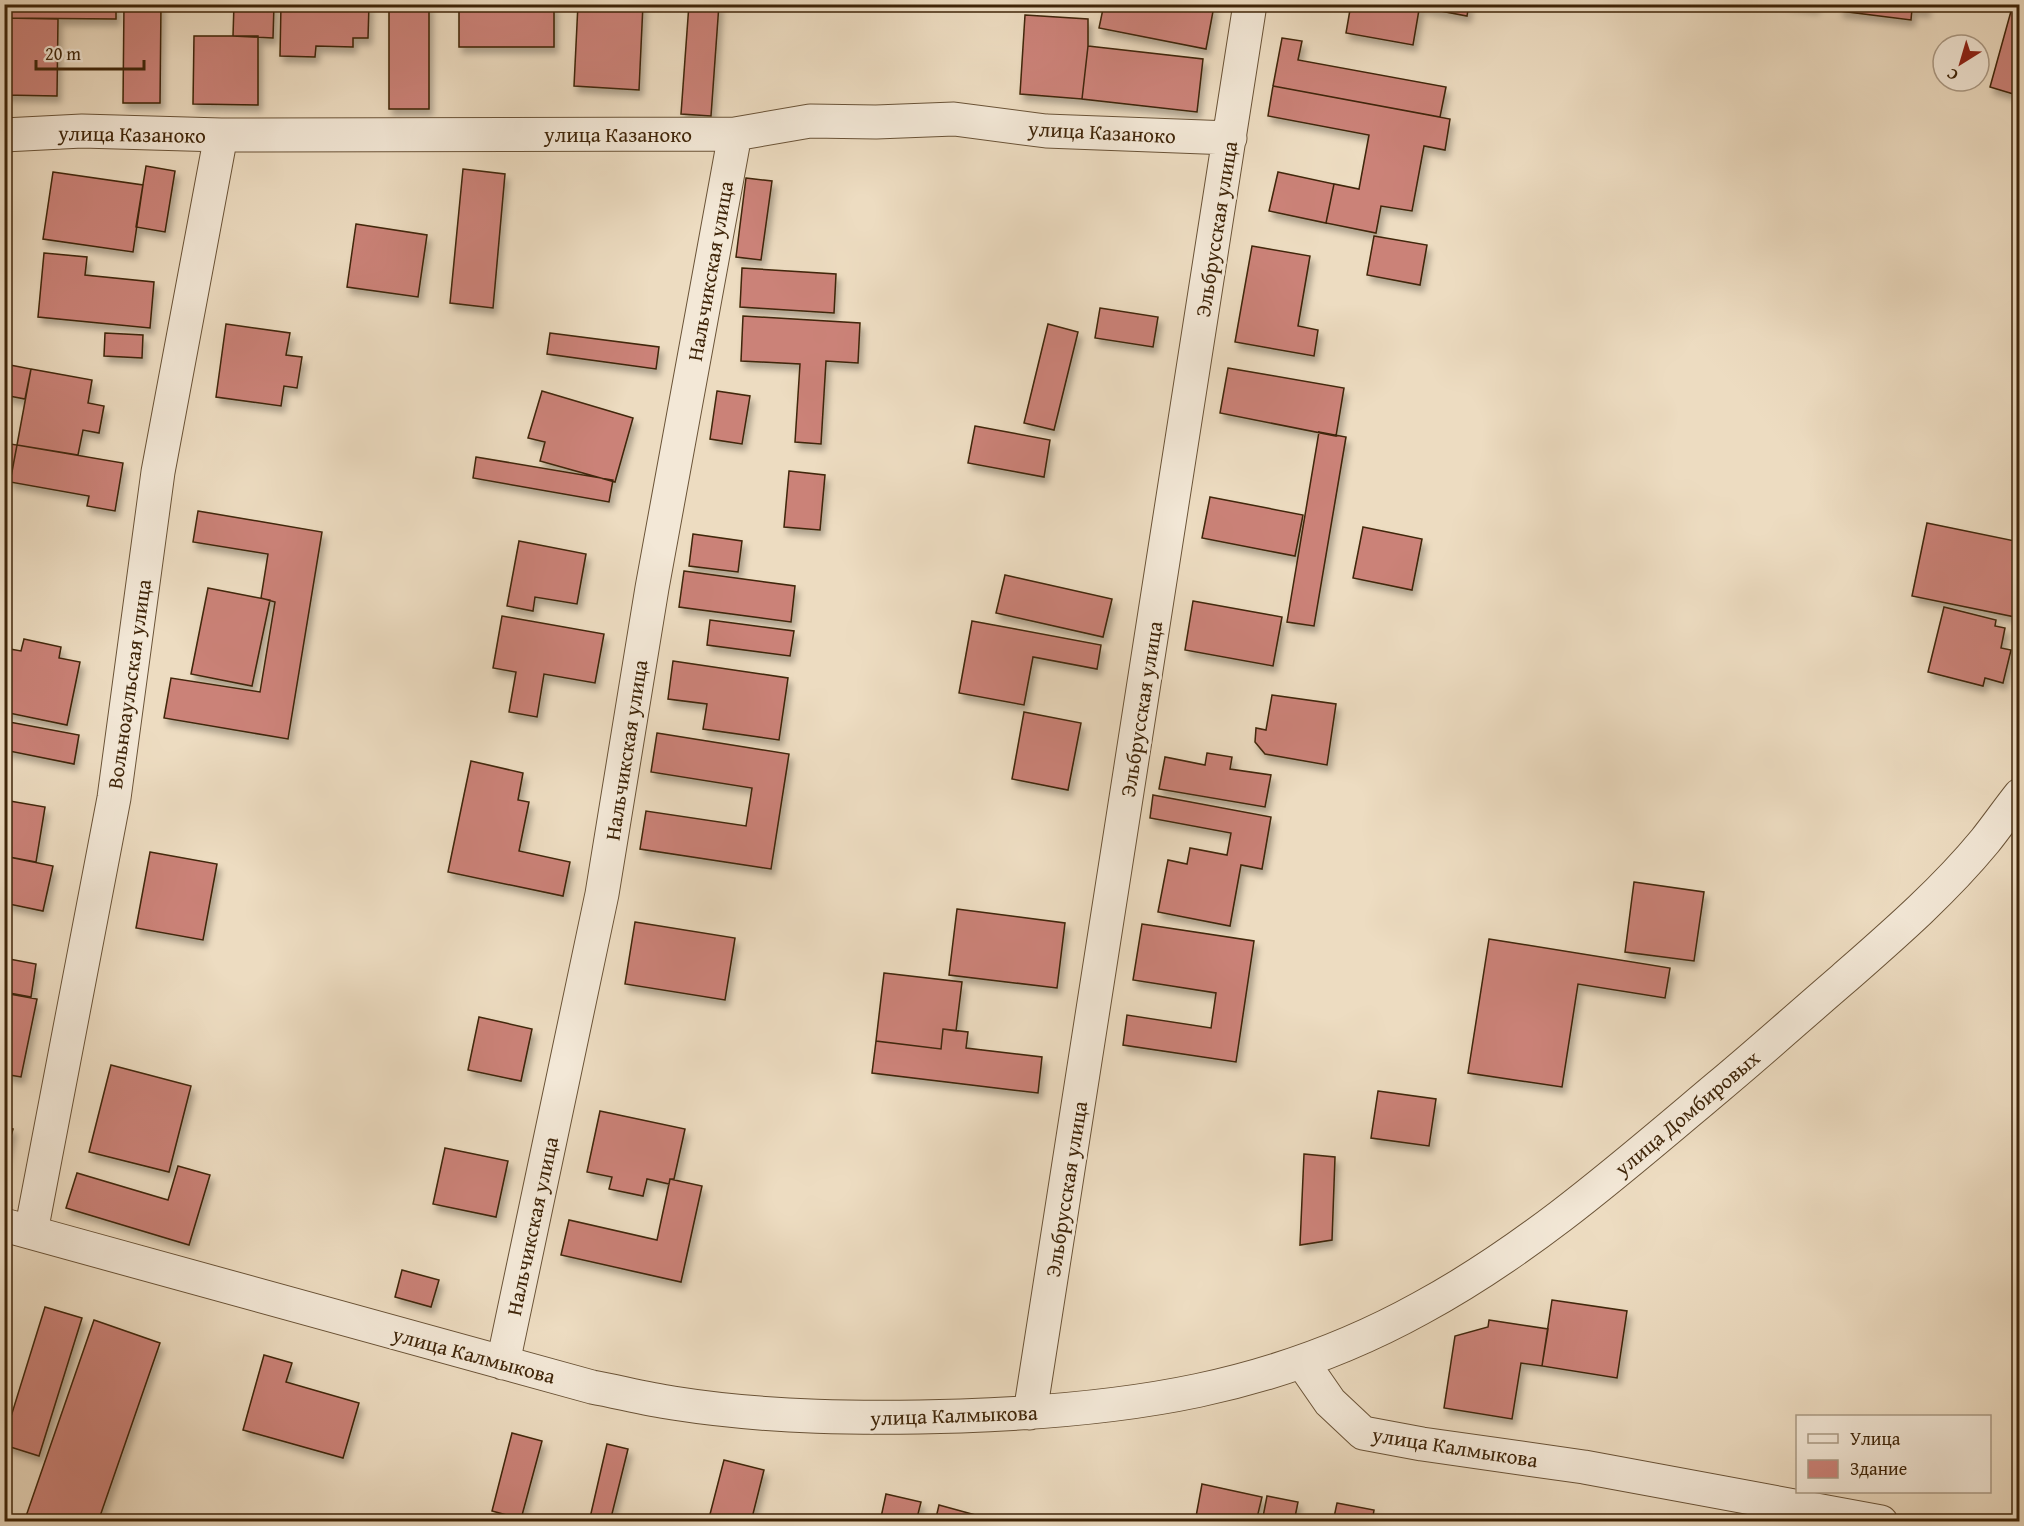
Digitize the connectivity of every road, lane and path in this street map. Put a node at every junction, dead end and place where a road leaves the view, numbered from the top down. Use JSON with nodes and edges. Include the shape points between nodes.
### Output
{"nodes":[{"id":1,"x":1250,"y":4,"type":"edge"},
{"id":2,"x":735,"y":134,"type":"junction"},
{"id":3,"x":4,"y":135,"type":"edge"},
{"id":4,"x":221,"y":135,"type":"junction"},
{"id":5,"x":1230,"y":138,"type":"junction"},
{"id":6,"x":2019,"y":795,"type":"edge"},
{"id":7,"x":18,"y":1229,"type":"edge"},
{"id":8,"x":503,"y":1363,"type":"junction"},
{"id":9,"x":1303,"y":1363,"type":"junction"},
{"id":10,"x":1030,"y":1413,"type":"junction"},
{"id":11,"x":1881,"y":1521,"type":"edge"}],
"edges":[{"from":1,"to":5,"type":"street","name":"Эльбрусская улица"},
{"from":2,"to":4,"type":"street","name":"улица Казаноко"},
{"from":2,"to":5,"type":"street","name":"улица Казаноко","via":[[810,121],[954,119],[1046,131]]},
{"from":2,"to":8,"type":"street","name":"Нальчикская улица","via":[[652,588],[602,894]]},
{"from":3,"to":4,"type":"street","name":"улица Казаноко","via":[[82,131]]},
{"from":4,"to":7,"type":"street","name":"Вольноаульская улица","via":[[158,472],[114,798]]},
{"from":5,"to":10,"type":"street","name":"Эльбрусская улица"},
{"from":6,"to":9,"type":"street","name":"улица Домбировых","via":[[1951,878],[1878,948],[1592,1192],[1502,1258],[1423,1308]]},
{"from":7,"to":8,"type":"street","name":"улица Калмыкова"},
{"from":8,"to":10,"type":"street","name":"улица Калмыкова","via":[[592,1387],[730,1410],[850,1417]]},
{"from":9,"to":10,"type":"street","name":"улица Калмыкова","via":[[1172,1397]]},
{"from":9,"to":11,"type":"street","name":"улица Калмыкова","via":[[1330,1402],[1363,1433],[1584,1467]]}]}
